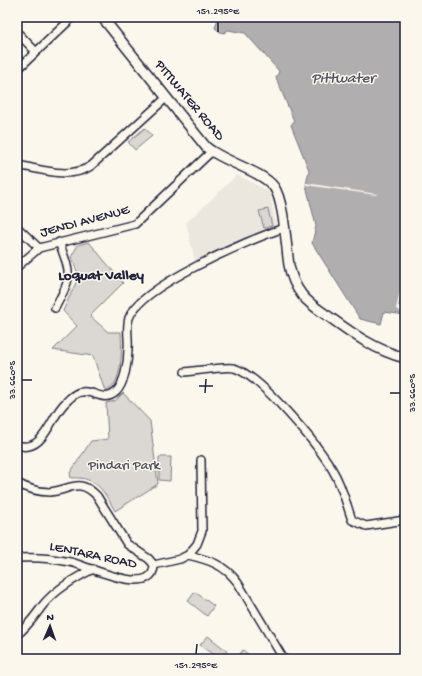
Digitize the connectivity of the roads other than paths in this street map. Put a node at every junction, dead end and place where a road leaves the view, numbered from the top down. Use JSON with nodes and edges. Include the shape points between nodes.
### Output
{"nodes":[{"id":1,"x":73,"y":17,"type":"edge"},
{"id":2,"x":102,"y":17,"type":"edge"},
{"id":3,"x":17,"y":32,"type":"edge"},
{"id":4,"x":36,"y":52,"type":"junction"},
{"id":5,"x":17,"y":70,"type":"edge"},
{"id":6,"x":166,"y":98,"type":"junction"},
{"id":7,"x":211,"y":152,"type":"junction"},
{"id":8,"x":17,"y":165,"type":"edge"},
{"id":9,"x":17,"y":227,"type":"edge"},
{"id":10,"x":284,"y":228,"type":"junction"},
{"id":11,"x":59,"y":242,"type":"junction"},
{"id":12,"x":39,"y":248,"type":"junction"},
{"id":13,"x":17,"y":267,"type":"edge"},
{"id":14,"x":55,"y":308,"type":"dead end"},
{"id":15,"x":405,"y":358,"type":"edge"},
{"id":16,"x":186,"y":372,"type":"dead end"},
{"id":17,"x":17,"y":445,"type":"edge"},
{"id":18,"x":201,"y":460,"type":"dead end"},
{"id":19,"x":17,"y":483,"type":"edge"},
{"id":20,"x":405,"y":520,"type":"edge"},
{"id":21,"x":188,"y":554,"type":"junction"},
{"id":22,"x":17,"y":558,"type":"edge"},
{"id":23,"x":154,"y":565,"type":"junction"},
{"id":24,"x":93,"y":569,"type":"junction"},
{"id":25,"x":17,"y":635,"type":"edge"},
{"id":26,"x":283,"y":658,"type":"dead end"}],
"edges":[{"from":1,"to":4,"type":"street"},
{"from":2,"to":6,"type":"main road","name":"PITTWATER ROAD"},
{"from":3,"to":4,"type":"street"},
{"from":4,"to":5,"type":"street"},
{"from":6,"to":7,"type":"main road","name":"PITTWATER ROAD"},
{"from":6,"to":8,"type":"street","via":[[82,171],[67,174]]},
{"from":7,"to":10,"type":"main road","name":"PITTWATER ROAD","via":[[261,177],[274,187]]},
{"from":7,"to":11,"type":"street","name":"JENDI AVENUE","via":[[135,224]]},
{"from":9,"to":12,"type":"street"},
{"from":10,"to":15,"type":"main road","name":"PITTWATER ROAD","via":[[292,278],[303,297],[372,346]]},
{"from":10,"to":17,"type":"street","via":[[186,271],[139,304],[129,319],[127,355],[118,389],[104,397],[85,392],[77,393],[61,407],[38,442],[28,447]]},
{"from":11,"to":12,"type":"street","name":"JENDI AVENUE"},
{"from":11,"to":14,"type":"street","via":[[70,277]]},
{"from":12,"to":13,"type":"street","name":"JENDI AVENUE"},
{"from":16,"to":20,"type":"street","via":[[232,367],[248,374],[298,423],[326,460],[343,491],[352,520],[366,526]]},
{"from":18,"to":21,"type":"street","via":[[202,531],[197,544]]},
{"from":19,"to":23,"type":"street","via":[[38,491],[50,492],[77,485],[90,489],[127,544]]},
{"from":21,"to":23,"type":"street","via":[[180,559]]},
{"from":21,"to":26,"type":"street","via":[[208,559],[231,573]]},
{"from":22,"to":24,"type":"street","name":"LENTARA ROAD","via":[[47,558]]},
{"from":23,"to":24,"type":"street","name":"LENTARA ROAD","via":[[150,576],[141,580],[118,578]]},
{"from":24,"to":25,"type":"street","via":[[57,591],[30,624]]}]}
